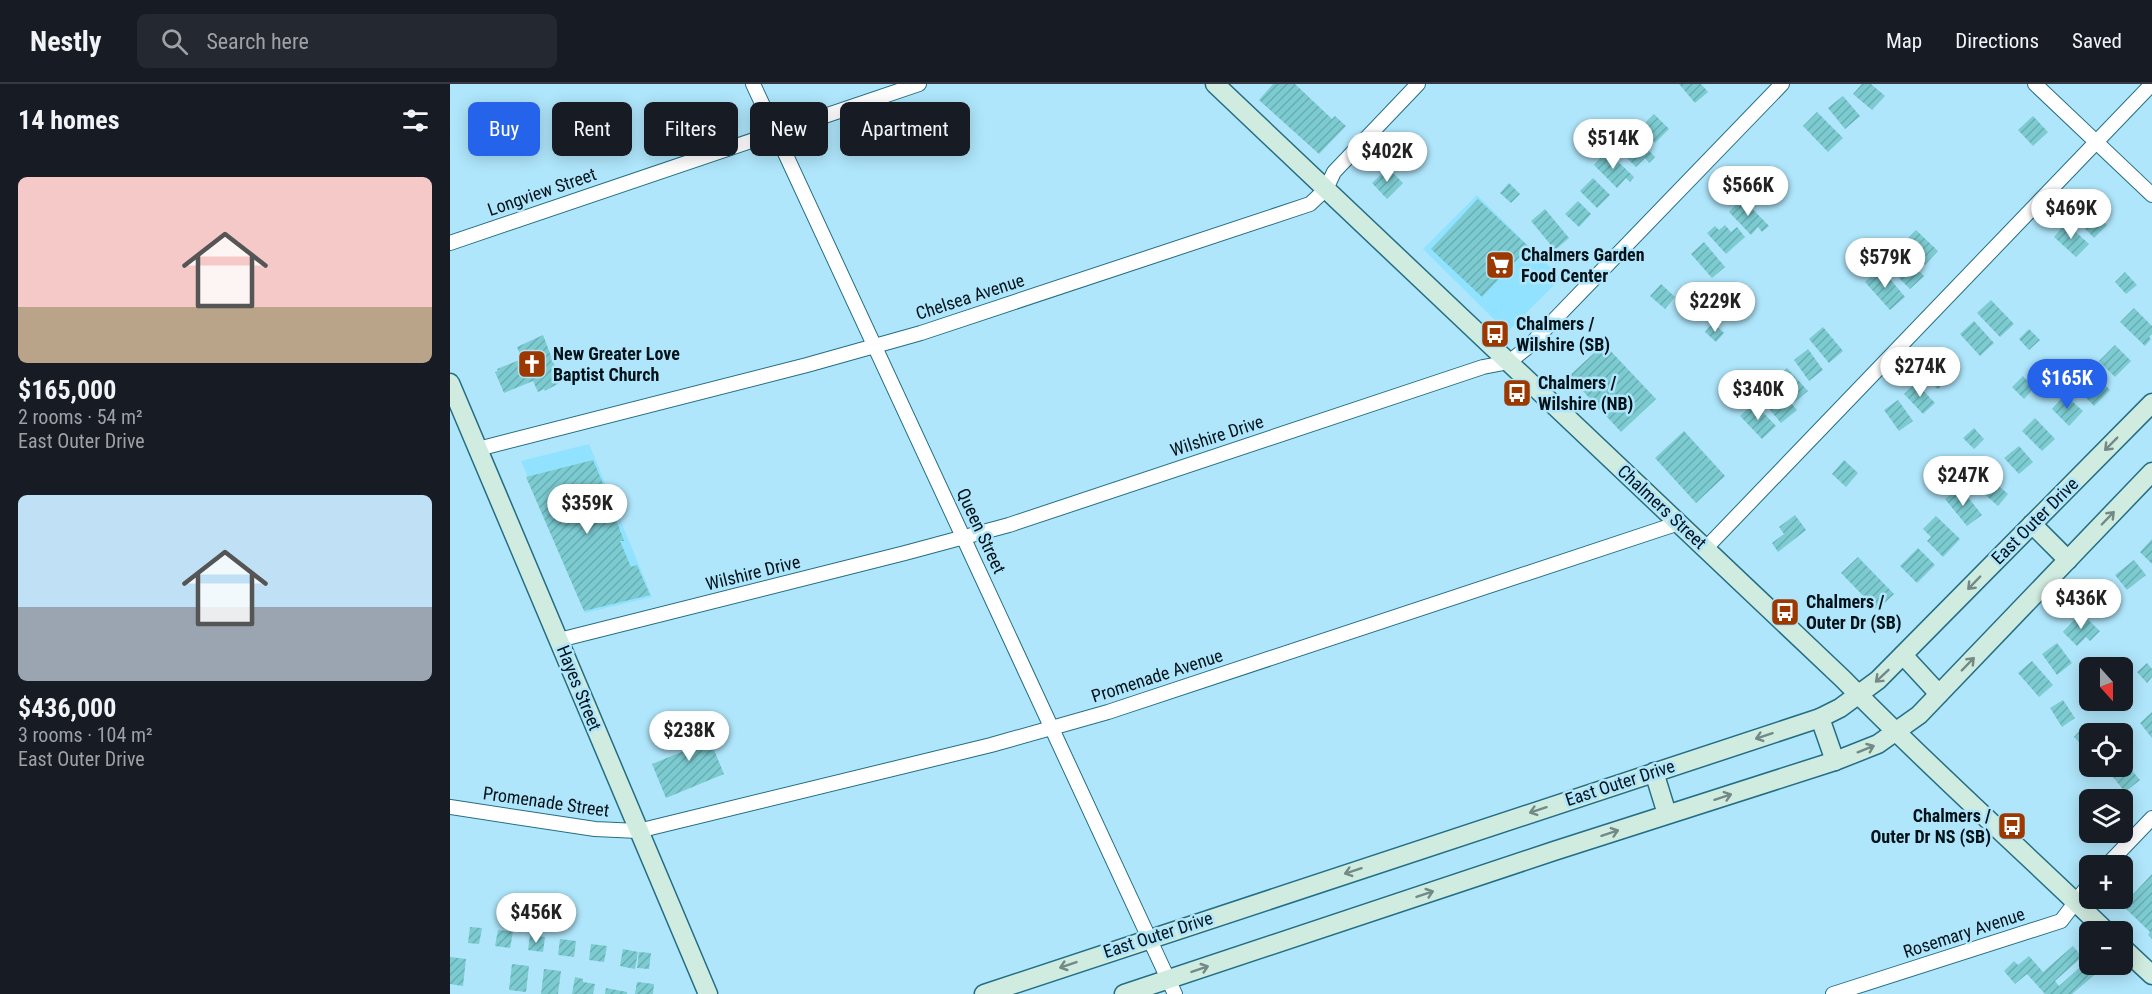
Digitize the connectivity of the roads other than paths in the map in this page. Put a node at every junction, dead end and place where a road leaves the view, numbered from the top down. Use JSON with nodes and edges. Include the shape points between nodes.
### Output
{"nodes":[{"id":1,"x":753,"y":84,"type":"edge"},
{"id":2,"x":919,"y":84,"type":"edge"},
{"id":3,"x":1215,"y":84,"type":"edge"},
{"id":4,"x":1418,"y":84,"type":"edge"},
{"id":5,"x":1782,"y":84,"type":"edge"},
{"id":6,"x":2035,"y":84,"type":"edge"},
{"id":7,"x":2152,"y":84,"type":"edge"},
{"id":8,"x":761,"y":102,"type":"edge"},
{"id":9,"x":828,"y":114,"type":"edge"},
{"id":10,"x":750,"y":140,"type":"edge"},
{"id":11,"x":2096,"y":142,"type":"junction"},
{"id":12,"x":787,"y":156,"type":"edge"},
{"id":13,"x":1326,"y":189,"type":"junction"},
{"id":14,"x":2152,"y":195,"type":"edge"},
{"id":15,"x":450,"y":243,"type":"edge"},
{"id":16,"x":875,"y":346,"type":"junction"},
{"id":17,"x":1509,"y":362,"type":"junction"},
{"id":18,"x":450,"y":383,"type":"edge"},
{"id":19,"x":2152,"y":403,"type":"edge"},
{"id":20,"x":478,"y":449,"type":"junction"},
{"id":21,"x":2152,"y":472,"type":"edge"},
{"id":22,"x":1679,"y":523,"type":"junction"},
{"id":23,"x":2032,"y":524,"type":"junction"},
{"id":24,"x":964,"y":537,"type":"junction"},
{"id":25,"x":1706,"y":548,"type":"junction"},
{"id":26,"x":2068,"y":560,"type":"junction"},
{"id":27,"x":559,"y":640,"type":"junction"},
{"id":28,"x":1904,"y":655,"type":"junction"},
{"id":29,"x":1939,"y":694,"type":"junction"},
{"id":30,"x":1859,"y":695,"type":"junction"},
{"id":31,"x":1820,"y":718,"type":"junction"},
{"id":32,"x":1052,"y":728,"type":"junction"},
{"id":33,"x":1895,"y":732,"type":"junction"},
{"id":34,"x":1835,"y":761,"type":"junction"},
{"id":35,"x":1654,"y":772,"type":"junction"},
{"id":36,"x":450,"y":807,"type":"edge"},
{"id":37,"x":1667,"y":814,"type":"junction"},
{"id":38,"x":2152,"y":818,"type":"edge"},
{"id":39,"x":638,"y":831,"type":"junction"},
{"id":40,"x":2117,"y":855,"type":"edge"},
{"id":41,"x":2079,"y":898,"type":"edge"},
{"id":42,"x":2076,"y":902,"type":"junction"},
{"id":43,"x":2096,"y":921,"type":"edge"},
{"id":44,"x":1149,"y":938,"type":"junction"},
{"id":45,"x":2133,"y":957,"type":"edge"},
{"id":46,"x":2152,"y":975,"type":"edge"},
{"id":47,"x":1172,"y":987,"type":"edge"},
{"id":48,"x":708,"y":994,"type":"edge"},
{"id":49,"x":984,"y":994,"type":"edge"},
{"id":50,"x":1124,"y":994,"type":"edge"},
{"id":51,"x":1833,"y":994,"type":"edge"}],
"edges":[{"from":1,"to":8,"type":"street","name":"Queen Street"},
{"from":2,"to":9,"type":"street","name":"Longview Street"},
{"from":3,"to":13,"type":"street","name":"Chalmers Street"},
{"from":4,"to":13,"type":"street","name":"Chelsea Avenue","via":[[1334,172]]},
{"from":5,"to":17,"type":"street","name":"Wilshire Drive","via":[[1528,347]]},
{"from":6,"to":11,"type":"street"},
{"from":7,"to":11,"type":"street"},
{"from":10,"to":15,"type":"street","name":"Longview Street"},
{"from":11,"to":14,"type":"street"},
{"from":11,"to":25,"type":"street"},
{"from":12,"to":16,"type":"street","name":"Queen Street"},
{"from":13,"to":16,"type":"street","name":"Chelsea Avenue","via":[[1310,204]]},
{"from":13,"to":17,"type":"street","name":"Chalmers Street"},
{"from":16,"to":20,"type":"street","name":"Chelsea Avenue"},
{"from":16,"to":24,"type":"street","name":"Queen Street"},
{"from":17,"to":22,"type":"street","name":"Chalmers Street"},
{"from":17,"to":24,"type":"street","name":"Wilshire Drive","via":[[1483,367]]},
{"from":18,"to":20,"type":"street","name":"Hayes Street"},
{"from":19,"to":23,"type":"street","name":"East Outer Drive","one_way":true},
{"from":20,"to":27,"type":"street","name":"Hayes Street"},
{"from":26,"to":21,"type":"street","one_way":true},
{"from":22,"to":25,"type":"street","name":"Chalmers Street"},
{"from":22,"to":32,"type":"street","name":"Promenade Avenue"},
{"from":23,"to":26,"type":"street"},
{"from":23,"to":28,"type":"street","name":"East Outer Drive","one_way":true},
{"from":24,"to":27,"type":"street","name":"Wilshire Drive"},
{"from":24,"to":32,"type":"street","name":"Queen Street"},
{"from":25,"to":30,"type":"street","name":"Chalmers Street"},
{"from":29,"to":26,"type":"street","one_way":true},
{"from":27,"to":39,"type":"street","name":"Hayes Street"},
{"from":28,"to":29,"type":"street"},
{"from":28,"to":30,"type":"street","name":"East Outer Drive","one_way":true},
{"from":29,"to":33,"type":"street"},
{"from":30,"to":31,"type":"street","name":"East Outer Drive"},
{"from":30,"to":33,"type":"street","name":"Chalmers Street"},
{"from":31,"to":34,"type":"street"},
{"from":31,"to":35,"type":"street","name":"East Outer Drive","one_way":true},
{"from":32,"to":39,"type":"street","name":"Promenade Avenue"},
{"from":32,"to":44,"type":"street","name":"Queen Street"},
{"from":34,"to":33,"type":"street","one_way":true,"via":[[1878,744]]},
{"from":33,"to":42,"type":"street","name":"Chalmers Street"},
{"from":37,"to":34,"type":"street","one_way":true},
{"from":35,"to":37,"type":"street"},
{"from":35,"to":44,"type":"street","name":"East Outer Drive","one_way":true},
{"from":36,"to":39,"type":"street","name":"Promenade Street","via":[[595,829]]},
{"from":47,"to":37,"type":"street","one_way":true},
{"from":38,"to":40,"type":"street"},
{"from":39,"to":48,"type":"street","name":"Hayes Street"},
{"from":41,"to":42,"type":"street","name":"Rosemary Avenue"},
{"from":42,"to":43,"type":"street","name":"Chalmers Street"},
{"from":42,"to":51,"type":"street","name":"Rosemary Avenue","via":[[2061,921]]},
{"from":44,"to":47,"type":"street","name":"Queen Street"},
{"from":44,"to":49,"type":"street","name":"East Outer Drive","one_way":true},
{"from":45,"to":46,"type":"street"},
{"from":47,"to":50,"type":"street"}]}
